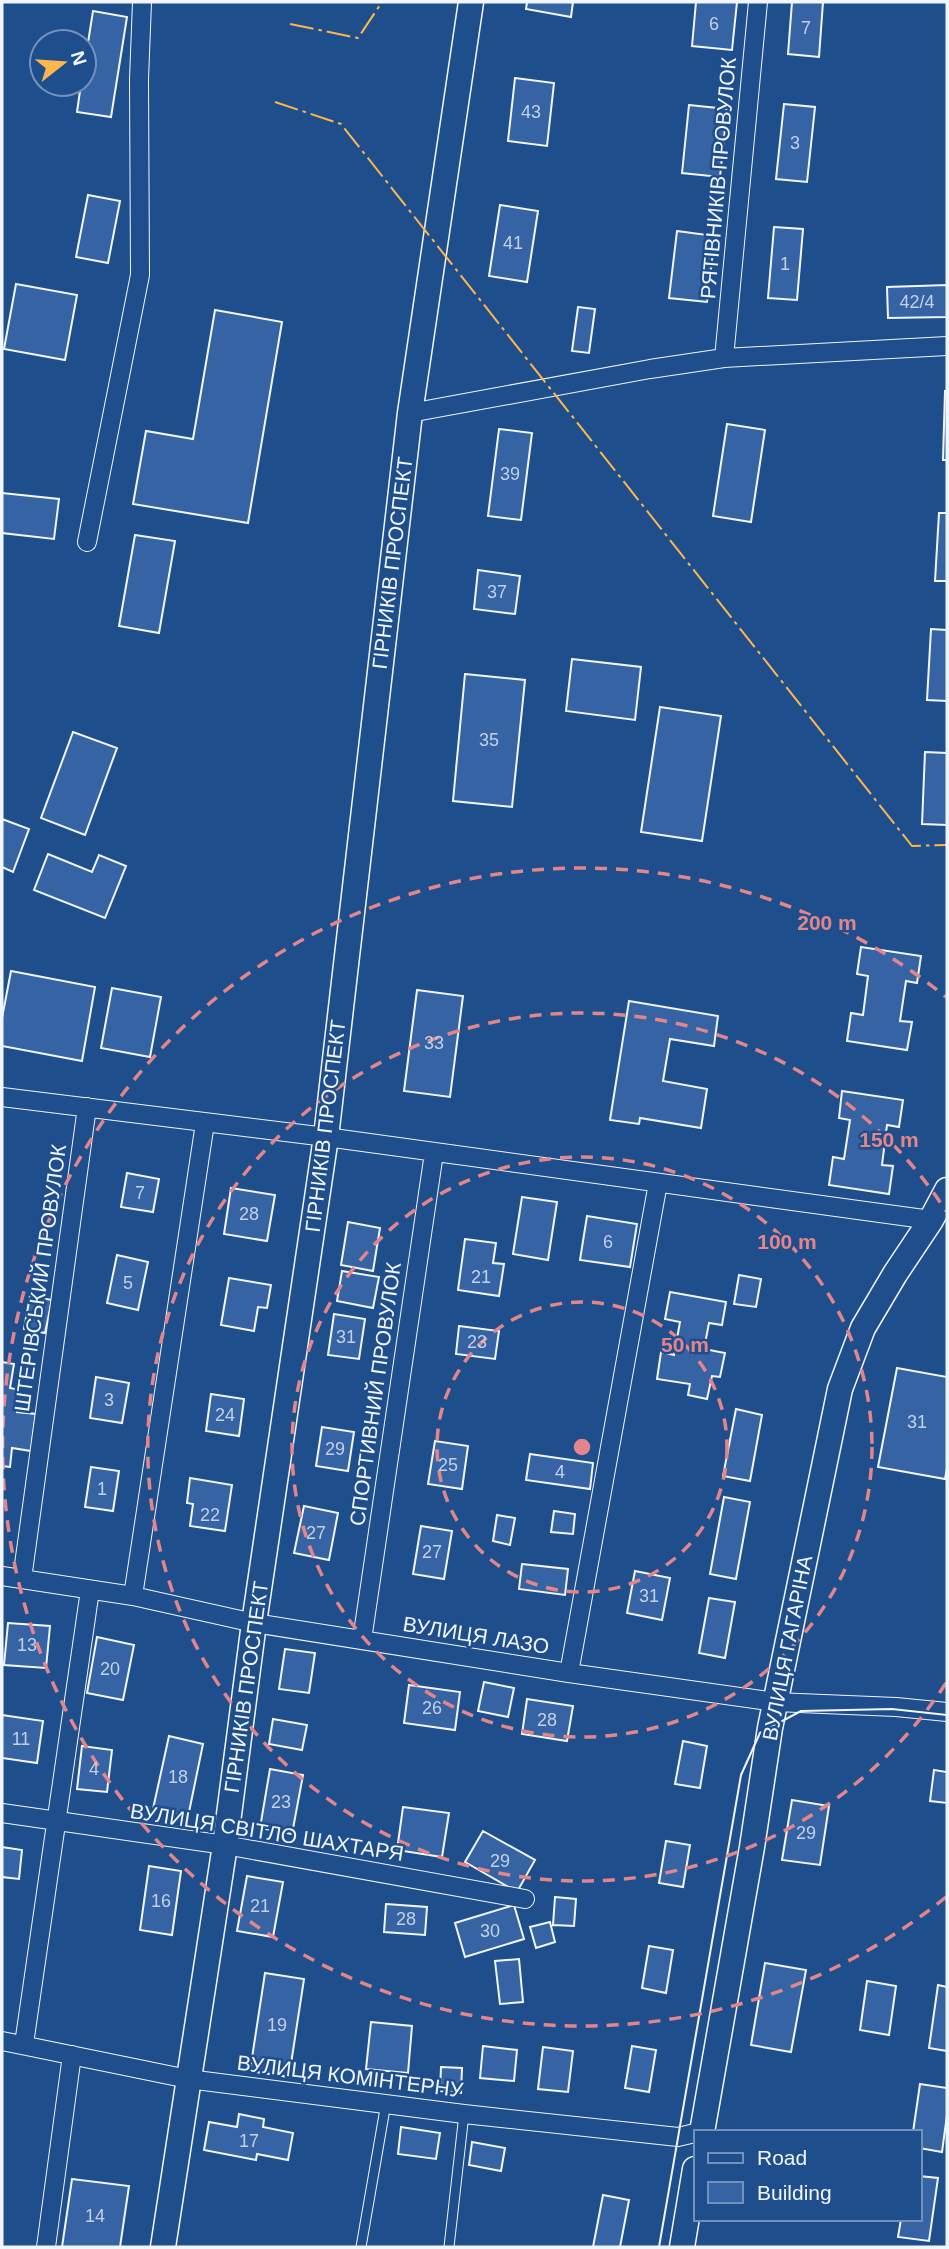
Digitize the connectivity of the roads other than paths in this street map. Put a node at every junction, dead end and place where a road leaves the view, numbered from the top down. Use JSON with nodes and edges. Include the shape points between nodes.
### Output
{"nodes":[{"id":1,"x":142,"y":2,"type":"edge"},
{"id":2,"x":471,"y":2,"type":"edge"},
{"id":3,"x":758,"y":2,"type":"edge"},
{"id":4,"x":947,"y":346,"type":"edge"},
{"id":5,"x":724,"y":358,"type":"junction"},
{"id":6,"x":410,"y":413,"type":"junction"},
{"id":7,"x":87,"y":542,"type":"dead end"},
{"id":8,"x":2,"y":1097,"type":"edge"},
{"id":9,"x":87,"y":1107,"type":"junction"},
{"id":10,"x":205,"y":1123,"type":"junction"},
{"id":11,"x":326,"y":1138,"type":"junction"},
{"id":12,"x":434,"y":1153,"type":"junction"},
{"id":13,"x":659,"y":1183,"type":"junction"},
{"id":14,"x":947,"y":1190,"type":"edge"},
{"id":15,"x":931,"y":1220,"type":"junction"},
{"id":16,"x":2,"y":1576,"type":"edge"},
{"id":17,"x":22,"y":1579,"type":"junction"},
{"id":18,"x":90,"y":1590,"type":"junction"},
{"id":19,"x":134,"y":1596,"type":"junction"},
{"id":20,"x":254,"y":1623,"type":"junction"},
{"id":21,"x":362,"y":1640,"type":"junction"},
{"id":22,"x":569,"y":1673,"type":"junction"},
{"id":23,"x":775,"y":1702,"type":"junction"},
{"id":24,"x":947,"y":1712,"type":"edge"},
{"id":25,"x":2,"y":1813,"type":"edge"},
{"id":26,"x":56,"y":1822,"type":"junction"},
{"id":27,"x":225,"y":1845,"type":"junction"},
{"id":28,"x":525,"y":1899,"type":"dead end"},
{"id":29,"x":2,"y":2041,"type":"edge"},
{"id":30,"x":24,"y":2044,"type":"junction"},
{"id":31,"x":72,"y":2054,"type":"junction"},
{"id":32,"x":188,"y":2079,"type":"junction"},
{"id":33,"x":386,"y":2103,"type":"junction"},
{"id":34,"x":464,"y":2114,"type":"junction"},
{"id":35,"x":699,"y":2130,"type":"edge"},
{"id":36,"x":694,"y":2133,"type":"edge"},
{"id":37,"x":694,"y":2175,"type":"edge"},
{"id":38,"x":46,"y":2247,"type":"edge"},
{"id":39,"x":163,"y":2247,"type":"edge"},
{"id":40,"x":361,"y":2247,"type":"edge"},
{"id":41,"x":449,"y":2247,"type":"edge"},
{"id":42,"x":682,"y":2247,"type":"edge"}],
"edges":[{"from":1,"to":7,"type":"street","via":[[140,275]]},
{"from":2,"to":6,"type":"main road","name":"ГІРНИКІВ ПРОСПЕКТ"},
{"from":3,"to":5,"type":"street","name":"РЯТІВНИКІВ ПРОВУЛОК"},
{"from":4,"to":5,"type":"street"},
{"from":5,"to":6,"type":"street"},
{"from":6,"to":11,"type":"main road","name":"ГІРНИКІВ ПРОСПЕКТ"},
{"from":8,"to":9,"type":"street"},
{"from":9,"to":10,"type":"street"},
{"from":9,"to":17,"type":"street","name":"ШТЕРІВСЬКИЙ ПРОВУЛОК"},
{"from":10,"to":11,"type":"street"},
{"from":10,"to":19,"type":"street"},
{"from":11,"to":12,"type":"street"},
{"from":11,"to":20,"type":"main road","name":"ГІРНИКІВ ПРОСПЕКТ"},
{"from":12,"to":13,"type":"street"},
{"from":12,"to":21,"type":"street","name":"СПОРТИВНИЙ ПРОВУЛОК"},
{"from":13,"to":15,"type":"street"},
{"from":13,"to":22,"type":"street"},
{"from":14,"to":15,"type":"main road","name":"ВУЛИЦЯ ГАГАРІНА"},
{"from":15,"to":23,"type":"main road","name":"ВУЛИЦЯ ГАГАРІНА","via":[[863,1328],[840,1389]]},
{"from":16,"to":17,"type":"street","name":"ВУЛИЦЯ ЛАЗО"},
{"from":17,"to":18,"type":"street","name":"ВУЛИЦЯ ЛАЗО"},
{"from":18,"to":19,"type":"street","name":"ВУЛИЦЯ ЛАЗО"},
{"from":18,"to":26,"type":"street"},
{"from":19,"to":20,"type":"street","name":"ВУЛИЦЯ ЛАЗО"},
{"from":20,"to":21,"type":"street","name":"ВУЛИЦЯ ЛАЗО"},
{"from":20,"to":27,"type":"main road","name":"ГІРНИКІВ ПРОСПЕКТ"},
{"from":21,"to":22,"type":"street","name":"ВУЛИЦЯ ЛАЗО"},
{"from":22,"to":23,"type":"street","name":"ВУЛИЦЯ ЛАЗО"},
{"from":23,"to":24,"type":"street","name":"ВУЛИЦЯ ЛАЗО"},
{"from":23,"to":35,"type":"main road","name":"ВУЛИЦЯ ГАГАРІНА"},
{"from":25,"to":26,"type":"street","name":"ВУЛИЦЯ СВІТЛО ШАХТАРЯ"},
{"from":26,"to":27,"type":"street","name":"ВУЛИЦЯ СВІТЛО ШАХТАРЯ"},
{"from":26,"to":30,"type":"street"},
{"from":27,"to":28,"type":"street","name":"ВУЛИЦЯ СВІТЛО ШАХТАРЯ"},
{"from":27,"to":32,"type":"main road","name":"ГІРНИКІВ ПРОСПЕКТ"},
{"from":29,"to":30,"type":"street","name":"ВУЛИЦЯ КОМІНТЕРНУ"},
{"from":30,"to":31,"type":"street","name":"ВУЛИЦЯ КОМІНТЕРНУ"},
{"from":31,"to":32,"type":"street","name":"ВУЛИЦЯ КОМІНТЕРНУ"},
{"from":31,"to":38,"type":"street"},
{"from":32,"to":33,"type":"street","name":"ВУЛИЦЯ КОМІНТЕРНУ"},
{"from":32,"to":39,"type":"main road","name":"ГІРНИКІВ ПРОСПЕКТ"},
{"from":33,"to":34,"type":"street","name":"ВУЛИЦЯ КОМІНТЕРНУ"},
{"from":33,"to":40,"type":"lane"},
{"from":34,"to":36,"type":"street","name":"ВУЛИЦЯ КОМІНТЕРНУ","via":[[678,2137]]},
{"from":34,"to":41,"type":"lane"},
{"from":37,"to":42,"type":"main road"}]}
